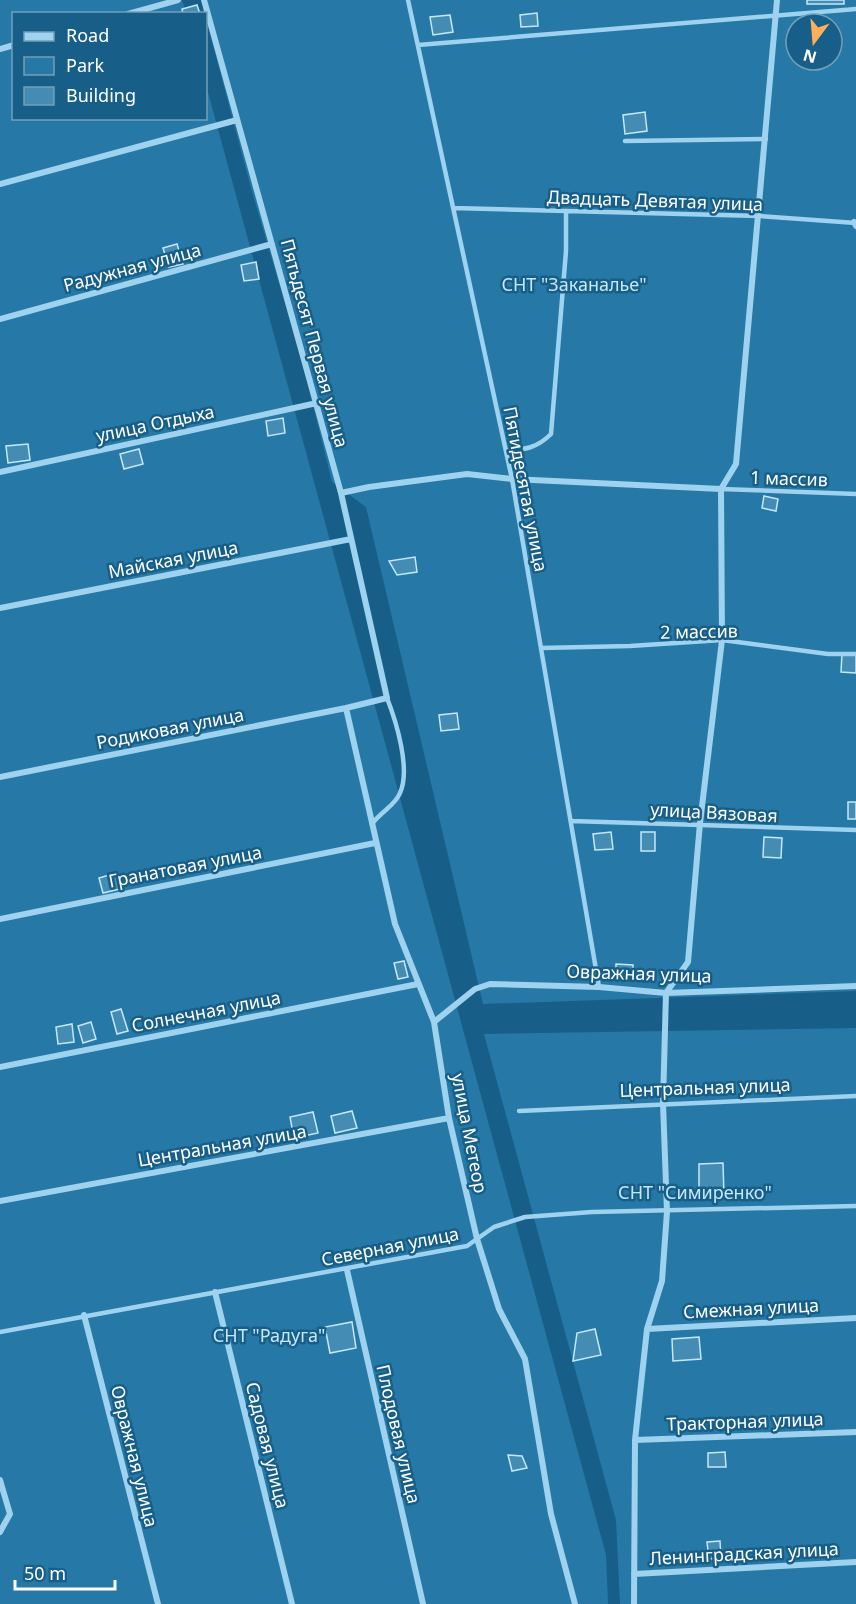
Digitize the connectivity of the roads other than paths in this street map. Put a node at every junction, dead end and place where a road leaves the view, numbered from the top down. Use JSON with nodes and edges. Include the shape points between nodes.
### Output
{"nodes":[{"id":1,"x":178,"y":0,"type":"edge"},
{"id":2,"x":204,"y":0,"type":"edge"},
{"id":3,"x":408,"y":0,"type":"edge"},
{"id":4,"x":777,"y":0,"type":"edge"},
{"id":5,"x":856,"y":9,"type":"edge"},
{"id":6,"x":135,"y":12,"type":"edge"},
{"id":7,"x":777,"y":15,"type":"junction"},
{"id":8,"x":418,"y":45,"type":"junction"},
{"id":9,"x":237,"y":120,"type":"junction"},
{"id":10,"x":766,"y":139,"type":"junction"},
{"id":11,"x":626,"y":141,"type":"dead end"},
{"id":12,"x":0,"y":184,"type":"edge"},
{"id":13,"x":453,"y":208,"type":"junction"},
{"id":14,"x":566,"y":211,"type":"junction"},
{"id":15,"x":759,"y":216,"type":"junction"},
{"id":16,"x":855,"y":224,"type":"edge"},
{"id":17,"x":272,"y":244,"type":"junction"},
{"id":18,"x":0,"y":319,"type":"edge"},
{"id":19,"x":316,"y":403,"type":"junction"},
{"id":20,"x":506,"y":450,"type":"junction"},
{"id":21,"x":0,"y":472,"type":"edge"},
{"id":22,"x":512,"y":479,"type":"junction"},
{"id":23,"x":721,"y":489,"type":"junction"},
{"id":24,"x":341,"y":494,"type":"junction"},
{"id":25,"x":856,"y":494,"type":"edge"},
{"id":26,"x":351,"y":538,"type":"junction"},
{"id":27,"x":0,"y":608,"type":"edge"},
{"id":28,"x":722,"y":640,"type":"junction"},
{"id":29,"x":541,"y":648,"type":"junction"},
{"id":30,"x":856,"y":654,"type":"edge"},
{"id":31,"x":387,"y":698,"type":"junction"},
{"id":32,"x":346,"y":708,"type":"junction"},
{"id":33,"x":0,"y":777,"type":"edge"},
{"id":34,"x":571,"y":821,"type":"junction"},
{"id":35,"x":700,"y":823,"type":"junction"},
{"id":36,"x":371,"y":826,"type":"junction"},
{"id":37,"x":856,"y":830,"type":"edge"},
{"id":38,"x":375,"y":843,"type":"junction"},
{"id":39,"x":0,"y":919,"type":"edge"},
{"id":40,"x":418,"y":984,"type":"junction"},
{"id":41,"x":856,"y":986,"type":"edge"},
{"id":42,"x":599,"y":987,"type":"junction"},
{"id":43,"x":666,"y":993,"type":"junction"},
{"id":44,"x":434,"y":1022,"type":"junction"},
{"id":45,"x":0,"y":1067,"type":"edge"},
{"id":46,"x":856,"y":1096,"type":"edge"},
{"id":47,"x":663,"y":1103,"type":"junction"},
{"id":48,"x":519,"y":1111,"type":"dead end"},
{"id":49,"x":449,"y":1118,"type":"junction"},
{"id":50,"x":0,"y":1201,"type":"edge"},
{"id":51,"x":856,"y":1206,"type":"edge"},
{"id":52,"x":668,"y":1212,"type":"junction"},
{"id":53,"x":477,"y":1239,"type":"junction"},
{"id":54,"x":347,"y":1270,"type":"junction"},
{"id":55,"x":215,"y":1292,"type":"junction"},
{"id":56,"x":84,"y":1315,"type":"junction"},
{"id":57,"x":856,"y":1318,"type":"edge"},
{"id":58,"x":647,"y":1329,"type":"junction"},
{"id":59,"x":0,"y":1332,"type":"edge"},
{"id":60,"x":856,"y":1432,"type":"edge"},
{"id":61,"x":635,"y":1440,"type":"junction"},
{"id":62,"x":0,"y":1480,"type":"edge"},
{"id":63,"x":0,"y":1532,"type":"edge"},
{"id":64,"x":856,"y":1562,"type":"edge"},
{"id":65,"x":634,"y":1574,"type":"junction"},
{"id":66,"x":158,"y":1604,"type":"edge"},
{"id":67,"x":292,"y":1604,"type":"edge"},
{"id":68,"x":423,"y":1604,"type":"edge"},
{"id":69,"x":575,"y":1604,"type":"edge"},
{"id":70,"x":634,"y":1604,"type":"edge"}],
"edges":[{"from":1,"to":6,"type":"street"},
{"from":2,"to":9,"type":"street","name":"Пятьдесят Первая улица"},
{"from":3,"to":8,"type":"lane","name":"Пятидесятая улица"},
{"from":4,"to":7,"type":"street"},
{"from":5,"to":7,"type":"lane"},
{"from":7,"to":8,"type":"lane"},
{"from":7,"to":10,"type":"street"},
{"from":8,"to":13,"type":"lane","name":"Пятидесятая улица"},
{"from":9,"to":12,"type":"street"},
{"from":9,"to":17,"type":"street","name":"Пятьдесят Первая улица"},
{"from":10,"to":11,"type":"lane"},
{"from":10,"to":15,"type":"street"},
{"from":13,"to":14,"type":"lane","name":"Двадцать Девятая улица"},
{"from":13,"to":20,"type":"lane","name":"Пятидесятая улица"},
{"from":14,"to":15,"type":"lane","name":"Двадцать Девятая улица"},
{"from":14,"to":20,"type":"lane","via":[[567,251],[551,435],[541,445]]},
{"from":15,"to":16,"type":"lane","name":"Двадцать Девятая улица"},
{"from":15,"to":23,"type":"street","via":[[736,464]]},
{"from":17,"to":18,"type":"street","name":"Радужная улица"},
{"from":17,"to":19,"type":"street","name":"Пятьдесят Первая улица"},
{"from":19,"to":21,"type":"street","name":"улица Отдыха"},
{"from":19,"to":24,"type":"street","name":"Пятьдесят Первая улица"},
{"from":20,"to":22,"type":"lane","name":"Пятидесятая улица"},
{"from":22,"to":23,"type":"street"},
{"from":22,"to":24,"type":"street","via":[[467,474]]},
{"from":22,"to":29,"type":"lane","name":"Пятидесятая улица"},
{"from":23,"to":25,"type":"lane","name":"1 массив"},
{"from":23,"to":28,"type":"street"},
{"from":24,"to":26,"type":"street","name":"Пятьдесят Первая улица"},
{"from":26,"to":27,"type":"street","name":"Майская улица"},
{"from":26,"to":31,"type":"street","name":"Пятьдесят Первая улица"},
{"from":28,"to":29,"type":"lane","name":"2 массив"},
{"from":28,"to":30,"type":"lane","name":"2 массив"},
{"from":28,"to":35,"type":"street"},
{"from":29,"to":34,"type":"lane","name":"Пятидесятая улица"},
{"from":31,"to":32,"type":"street"},
{"from":31,"to":36,"type":"lane","via":[[402,752],[403,779],[401,793]]},
{"from":32,"to":33,"type":"street","name":"Родиковая улица"},
{"from":32,"to":36,"type":"street","name":"улица Метеор"},
{"from":34,"to":35,"type":"lane","name":"улица Вязовая"},
{"from":34,"to":42,"type":"lane","name":"Пятидесятая улица"},
{"from":35,"to":37,"type":"lane","name":"улица Вязовая"},
{"from":35,"to":43,"type":"street","via":[[688,962]]},
{"from":36,"to":38,"type":"street","name":"улица Метеор"},
{"from":38,"to":39,"type":"street","name":"Гранатовая улица"},
{"from":38,"to":40,"type":"street","name":"улица Метеор","via":[[395,924]]},
{"from":40,"to":44,"type":"street","name":"улица Метеор"},
{"from":40,"to":45,"type":"street","name":"Солнечная улица"},
{"from":41,"to":43,"type":"street","name":"Овражная улица"},
{"from":42,"to":43,"type":"street","name":"Овражная улица"},
{"from":42,"to":44,"type":"street","name":"Овражная улица","via":[[490,984],[475,989]]},
{"from":43,"to":47,"type":"street"},
{"from":44,"to":49,"type":"street","name":"улица Метеор"},
{"from":46,"to":47,"type":"lane","name":"Центральная улица"},
{"from":47,"to":48,"type":"lane","name":"Центральная улица"},
{"from":47,"to":52,"type":"street"},
{"from":49,"to":50,"type":"street","name":"Центральная улица"},
{"from":49,"to":53,"type":"street","name":"улица Метеор"},
{"from":51,"to":52,"type":"lane","name":"Северная улица"},
{"from":52,"to":53,"type":"lane","name":"Северная улица","via":[[525,1217],[494,1227]]},
{"from":52,"to":58,"type":"street","via":[[662,1281]]},
{"from":53,"to":54,"type":"lane","name":"Северная улица","via":[[467,1246]]},
{"from":53,"to":69,"type":"street","name":"улица Метеор","via":[[499,1309],[525,1359],[551,1514]]},
{"from":54,"to":55,"type":"lane","name":"Северная улица"},
{"from":54,"to":68,"type":"street","name":"Плодовая улица"},
{"from":55,"to":56,"type":"lane","name":"Северная улица"},
{"from":55,"to":67,"type":"street","name":"Садовая улица"},
{"from":56,"to":59,"type":"lane","name":"Северная улица"},
{"from":56,"to":66,"type":"street","name":"Овражная улица"},
{"from":57,"to":58,"type":"street","name":"Смежная улица"},
{"from":58,"to":61,"type":"street"},
{"from":60,"to":61,"type":"street","name":"Тракторная улица"},
{"from":61,"to":65,"type":"street"},
{"from":62,"to":63,"type":"street","via":[[10,1514]]},
{"from":64,"to":65,"type":"street","name":"Ленинградская улица"},
{"from":65,"to":70,"type":"street"}]}
